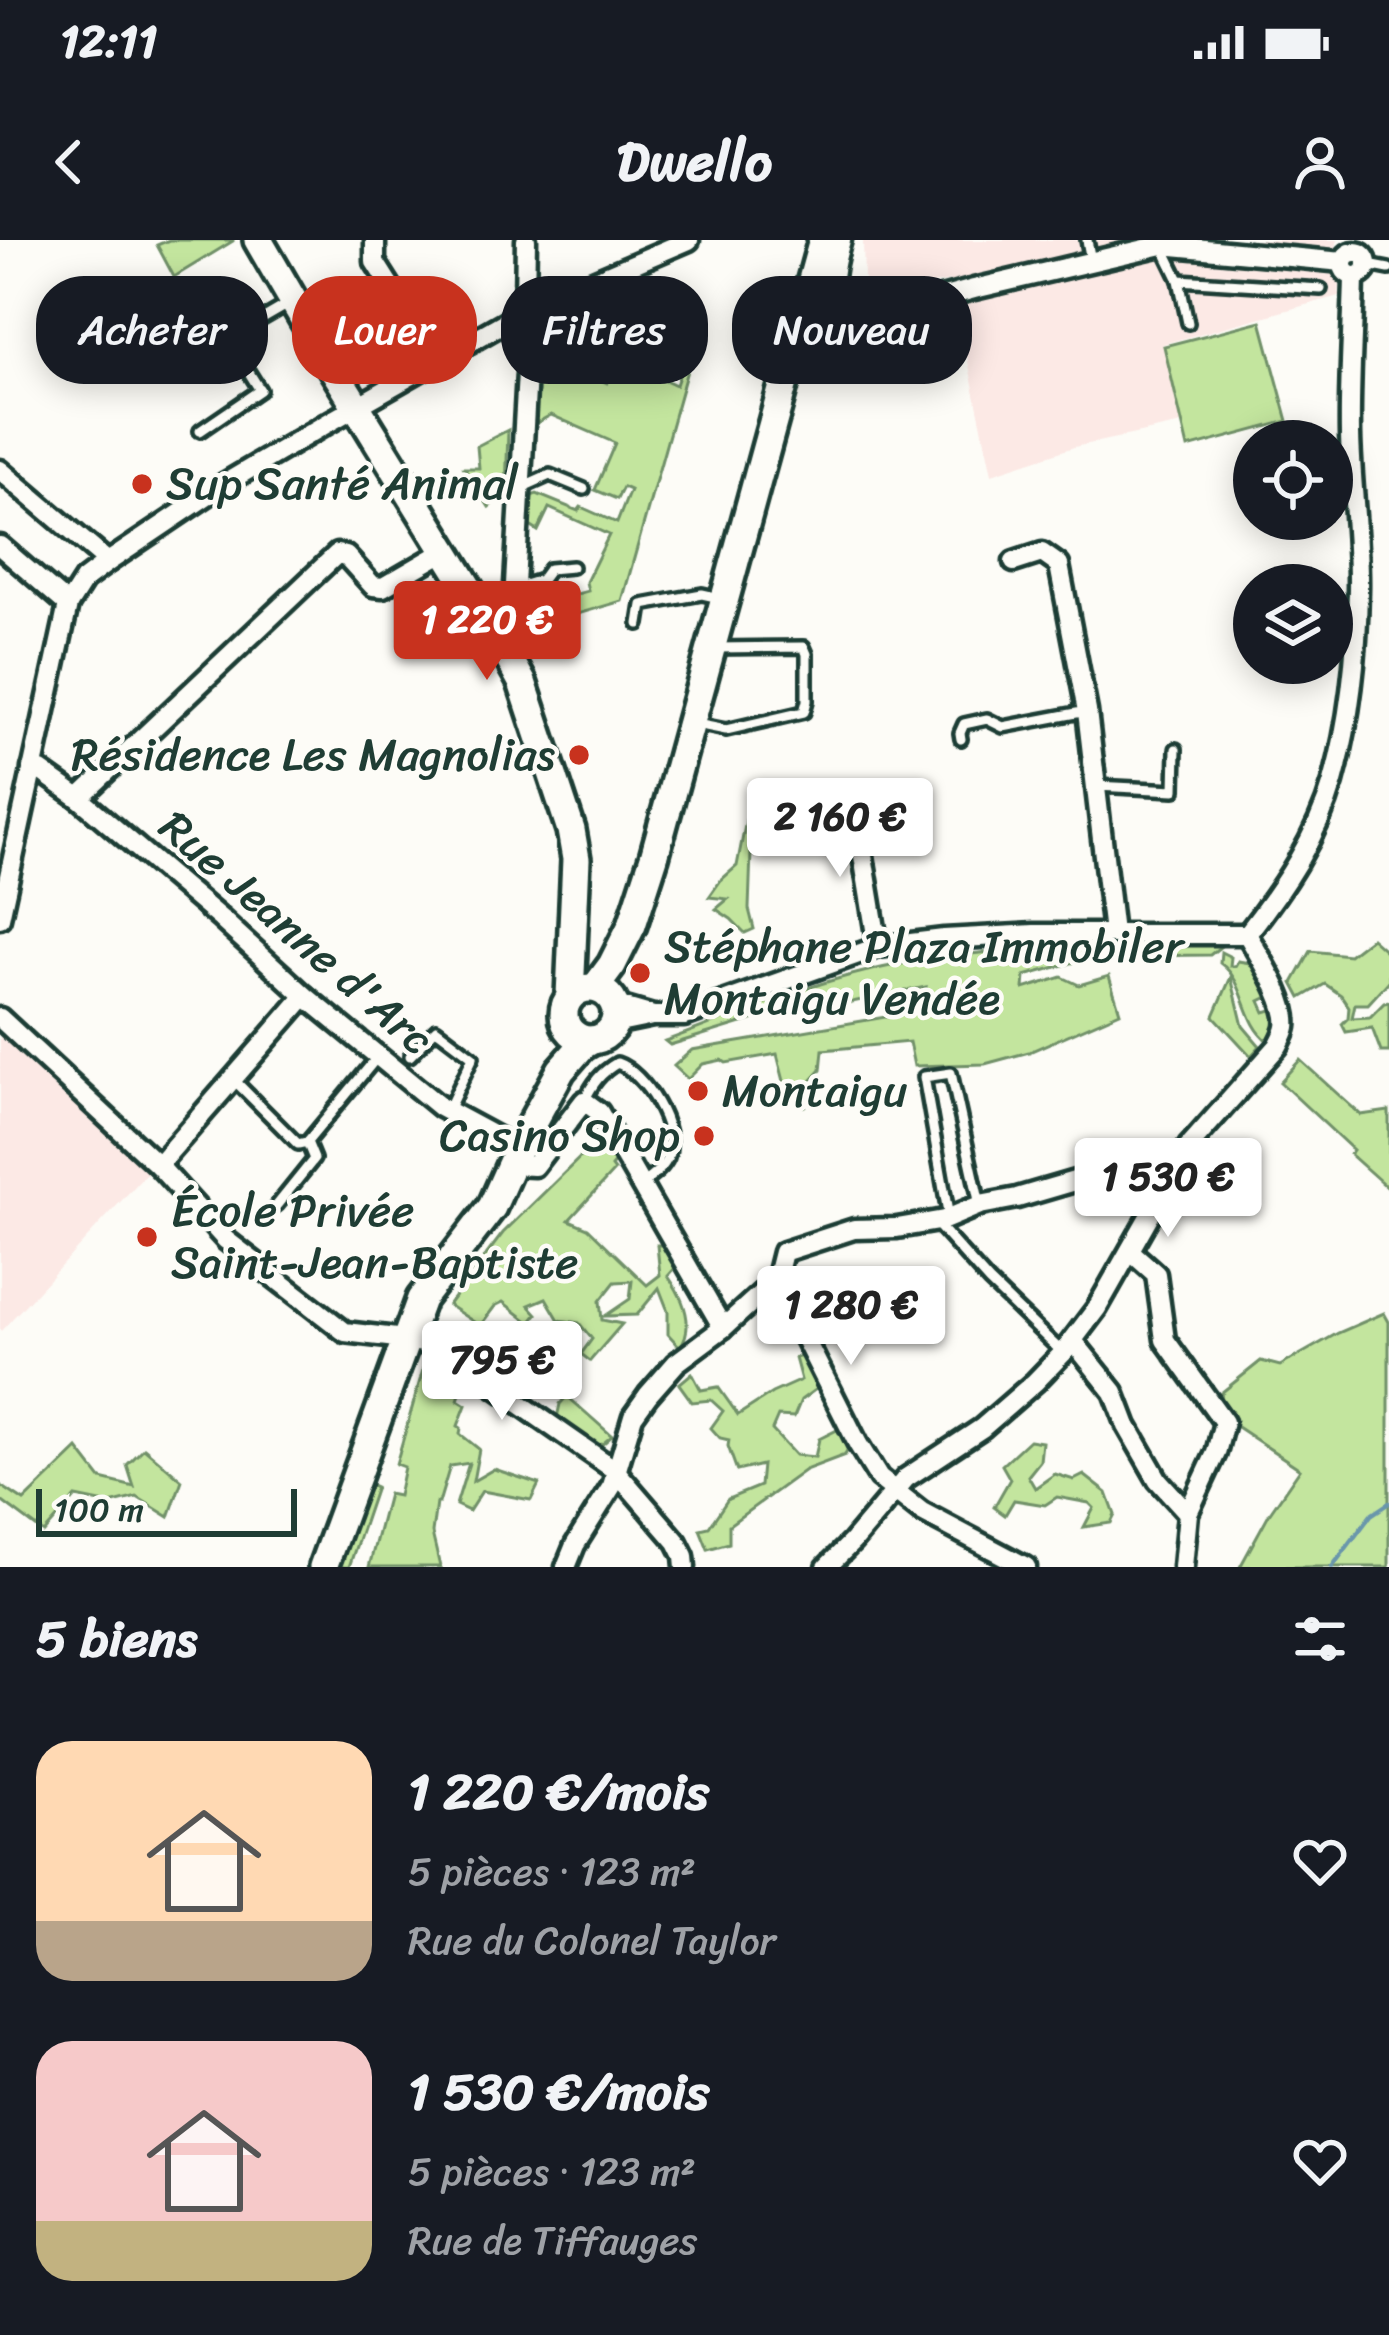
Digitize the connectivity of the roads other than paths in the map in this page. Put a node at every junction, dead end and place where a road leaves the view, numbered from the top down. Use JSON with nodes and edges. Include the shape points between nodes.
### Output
{"nodes":[{"id":1,"x":258,"y":240,"type":"edge"},
{"id":2,"x":375,"y":240,"type":"edge"},
{"id":3,"x":526,"y":240,"type":"edge"},
{"id":4,"x":688,"y":240,"type":"edge"},
{"id":5,"x":1087,"y":240,"type":"edge"},
{"id":6,"x":1161,"y":242,"type":"edge"},
{"id":7,"x":825,"y":243,"type":"edge"},
{"id":8,"x":1356,"y":259,"type":"edge"},
{"id":9,"x":1091,"y":261,"type":"junction"},
{"id":10,"x":1389,"y":269,"type":"edge"},
{"id":11,"x":384,"y":276,"type":"edge"},
{"id":12,"x":525,"y":276,"type":"edge"},
{"id":13,"x":605,"y":276,"type":"edge"},
{"id":14,"x":814,"y":276,"type":"edge"},
{"id":15,"x":832,"y":276,"type":"edge"},
{"id":16,"x":1179,"y":280,"type":"junction"},
{"id":17,"x":1322,"y":290,"type":"dead end"},
{"id":18,"x":972,"y":291,"type":"edge"},
{"id":19,"x":292,"y":299,"type":"edge"},
{"id":20,"x":292,"y":302,"type":"edge"},
{"id":21,"x":1188,"y":323,"type":"dead end"},
{"id":22,"x":344,"y":384,"type":"edge"},
{"id":23,"x":395,"y":384,"type":"edge"},
{"id":24,"x":527,"y":384,"type":"edge"},
{"id":25,"x":784,"y":384,"type":"edge"},
{"id":26,"x":357,"y":406,"type":"junction"},
{"id":27,"x":200,"y":430,"type":"dead end"},
{"id":28,"x":0,"y":470,"type":"edge"},
{"id":29,"x":521,"y":488,"type":"junction"},
{"id":30,"x":584,"y":489,"type":"dead end"},
{"id":31,"x":0,"y":546,"type":"edge"},
{"id":32,"x":446,"y":550,"type":"junction"},
{"id":33,"x":108,"y":562,"type":"junction"},
{"id":34,"x":1014,"y":562,"type":"dead end"},
{"id":35,"x":572,"y":567,"type":"dead end"},
{"id":36,"x":515,"y":588,"type":"junction"},
{"id":37,"x":725,"y":599,"type":"junction"},
{"id":38,"x":68,"y":605,"type":"junction"},
{"id":39,"x":639,"y":624,"type":"dead end"},
{"id":40,"x":502,"y":645,"type":"junction"},
{"id":41,"x":711,"y":648,"type":"junction"},
{"id":42,"x":1087,"y":712,"type":"junction"},
{"id":43,"x":691,"y":723,"type":"junction"},
{"id":44,"x":962,"y":739,"type":"dead end"},
{"id":45,"x":1176,"y":749,"type":"dead end"},
{"id":46,"x":32,"y":768,"type":"junction"},
{"id":47,"x":1096,"y":786,"type":"junction"},
{"id":48,"x":79,"y":797,"type":"junction"},
{"id":49,"x":854,"y":801,"type":"dead end"},
{"id":50,"x":0,"y":918,"type":"edge"},
{"id":51,"x":1113,"y":933,"type":"junction"},
{"id":52,"x":1247,"y":934,"type":"junction"},
{"id":53,"x":878,"y":947,"type":"junction"},
{"id":54,"x":304,"y":996,"type":"junction"},
{"id":55,"x":594,"y":1009,"type":"junction"},
{"id":56,"x":0,"y":1018,"type":"edge"},
{"id":57,"x":379,"y":1055,"type":"junction"},
{"id":58,"x":410,"y":1056,"type":"dead end"},
{"id":59,"x":233,"y":1079,"type":"junction"},
{"id":60,"x":584,"y":1101,"type":"junction"},
{"id":61,"x":448,"y":1110,"type":"junction"},
{"id":62,"x":307,"y":1142,"type":"junction"},
{"id":63,"x":515,"y":1157,"type":"junction"},
{"id":64,"x":158,"y":1165,"type":"junction"},
{"id":65,"x":641,"y":1184,"type":"junction"},
{"id":66,"x":980,"y":1204,"type":"junction"},
{"id":67,"x":277,"y":1205,"type":"dead end"},
{"id":68,"x":1155,"y":1208,"type":"junction"},
{"id":69,"x":942,"y":1220,"type":"junction"},
{"id":70,"x":1130,"y":1251,"type":"junction"},
{"id":71,"x":776,"y":1280,"type":"junction"},
{"id":72,"x":723,"y":1328,"type":"junction"},
{"id":73,"x":405,"y":1339,"type":"junction"},
{"id":74,"x":1068,"y":1347,"type":"junction"},
{"id":75,"x":615,"y":1470,"type":"junction"},
{"id":76,"x":894,"y":1490,"type":"junction"},
{"id":77,"x":1188,"y":1514,"type":"junction"},
{"id":78,"x":323,"y":1567,"type":"edge"},
{"id":79,"x":566,"y":1567,"type":"edge"},
{"id":80,"x":685,"y":1567,"type":"edge"},
{"id":81,"x":827,"y":1567,"type":"edge"},
{"id":82,"x":1026,"y":1567,"type":"edge"},
{"id":83,"x":1183,"y":1567,"type":"edge"}],
"edges":[{"from":1,"to":19,"type":"main road"},
{"from":2,"to":11,"type":"street"},
{"from":3,"to":12,"type":"street"},
{"from":4,"to":13,"type":"street"},
{"from":5,"to":9,"type":"lane"},
{"from":6,"to":8,"type":"street"},
{"from":6,"to":9,"type":"street"},
{"from":6,"to":16,"type":"lane"},
{"from":7,"to":14,"type":"main road"},
{"from":7,"to":15,"type":"street"},
{"from":8,"to":10,"type":"lane"},
{"from":8,"to":52,"type":"street","via":[[1350,431],[1358,586],[1346,722],[1332,785],[1305,847]]},
{"from":9,"to":18,"type":"street"},
{"from":16,"to":17,"type":"lane"},
{"from":16,"to":21,"type":"lane"},
{"from":20,"to":27,"type":"lane","via":[[228,339],[260,390]]},
{"from":22,"to":26,"type":"main road"},
{"from":23,"to":26,"type":"street"},
{"from":24,"to":29,"type":"street"},
{"from":25,"to":37,"type":"main road"},
{"from":26,"to":32,"type":"main road"},
{"from":26,"to":33,"type":"street"},
{"from":28,"to":33,"type":"street"},
{"from":29,"to":30,"type":"lane","via":[[550,475]]},
{"from":29,"to":36,"type":"street"},
{"from":31,"to":38,"type":"street"},
{"from":32,"to":40,"type":"main road"},
{"from":32,"to":48,"type":"street","via":[[383,587],[337,554]]},
{"from":33,"to":38,"type":"street"},
{"from":34,"to":42,"type":"street","via":[[1042,553],[1059,566]]},
{"from":35,"to":36,"type":"lane","via":[[549,569]]},
{"from":36,"to":40,"type":"street","via":[[512,638]]},
{"from":37,"to":39,"type":"lane","via":[[702,594],[642,605]]},
{"from":37,"to":41,"type":"main road"},
{"from":38,"to":46,"type":"street"},
{"from":40,"to":55,"type":"main road","via":[[571,830],[572,957]]},
{"from":41,"to":43,"type":"main road"},
{"from":41,"to":43,"type":"lane","via":[[804,647],[807,701],[804,712],[726,730]]},
{"from":42,"to":44,"type":"lane","via":[[1003,727],[987,719],[964,724]]},
{"from":42,"to":47,"type":"street"},
{"from":43,"to":55,"type":"main road","via":[[632,926]]},
{"from":45,"to":47,"type":"lane","via":[[1174,790]]},
{"from":46,"to":48,"type":"street","name":"Rue Jeanne d'Arc"},
{"from":46,"to":50,"type":"street"},
{"from":47,"to":51,"type":"street"},
{"from":48,"to":54,"type":"street","name":"Rue Jeanne d'Arc"},
{"from":49,"to":53,"type":"street"},
{"from":51,"to":52,"type":"street"},
{"from":51,"to":53,"type":"street"},
{"from":52,"to":68,"type":"street","via":[[1280,998],[1286,1030],[1189,1146]]},
{"from":53,"to":55,"type":"street","via":[[684,1016]]},
{"from":54,"to":57,"type":"street","name":"Rue Jeanne d'Arc"},
{"from":54,"to":59,"type":"street"},
{"from":55,"to":63,"type":"main road","via":[[582,1046]]},
{"from":56,"to":64,"type":"street"},
{"from":57,"to":61,"type":"street","name":"Rue Jeanne d'Arc"},
{"from":57,"to":62,"type":"lane"},
{"from":58,"to":61,"type":"lane","via":[[436,1029],[473,1057]]},
{"from":59,"to":62,"type":"lane","via":[[298,1144]]},
{"from":59,"to":64,"type":"street"},
{"from":60,"to":63,"type":"street","via":[[534,1166]]},
{"from":60,"to":65,"type":"street","via":[[599,1112]]},
{"from":60,"to":65,"type":"lane","via":[[617,1063],[640,1079],[670,1136],[667,1160]]},
{"from":61,"to":63,"type":"street","name":"Rue Jeanne d'Arc"},
{"from":62,"to":67,"type":"lane","via":[[314,1159]]},
{"from":63,"to":73,"type":"main road","via":[[482,1221],[421,1299]]},
{"from":64,"to":73,"type":"street","via":[[226,1240],[345,1332]]},
{"from":65,"to":72,"type":"street"},
{"from":66,"to":68,"type":"street","via":[[1109,1171]]},
{"from":66,"to":69,"type":"street"},
{"from":66,"to":69,"type":"lane","via":[[951,1073],[924,1077]]},
{"from":68,"to":70,"type":"street"},
{"from":69,"to":71,"type":"street","via":[[854,1229],[783,1252]]},
{"from":69,"to":74,"type":"lane","via":[[962,1255]]},
{"from":70,"to":74,"type":"street"},
{"from":70,"to":77,"type":"street","via":[[1156,1274],[1166,1340],[1224,1422]]},
{"from":71,"to":72,"type":"street"},
{"from":71,"to":76,"type":"street","via":[[858,1444]]},
{"from":72,"to":75,"type":"street","via":[[648,1395]]},
{"from":73,"to":75,"type":"street","via":[[447,1353]]},
{"from":73,"to":78,"type":"main road"},
{"from":74,"to":76,"type":"street","via":[[982,1428]]},
{"from":74,"to":77,"type":"street","via":[[1114,1392],[1158,1480]]},
{"from":75,"to":79,"type":"street"},
{"from":75,"to":80,"type":"street","via":[[677,1542]]},
{"from":76,"to":81,"type":"street"},
{"from":76,"to":82,"type":"street"},
{"from":77,"to":83,"type":"street"}]}
